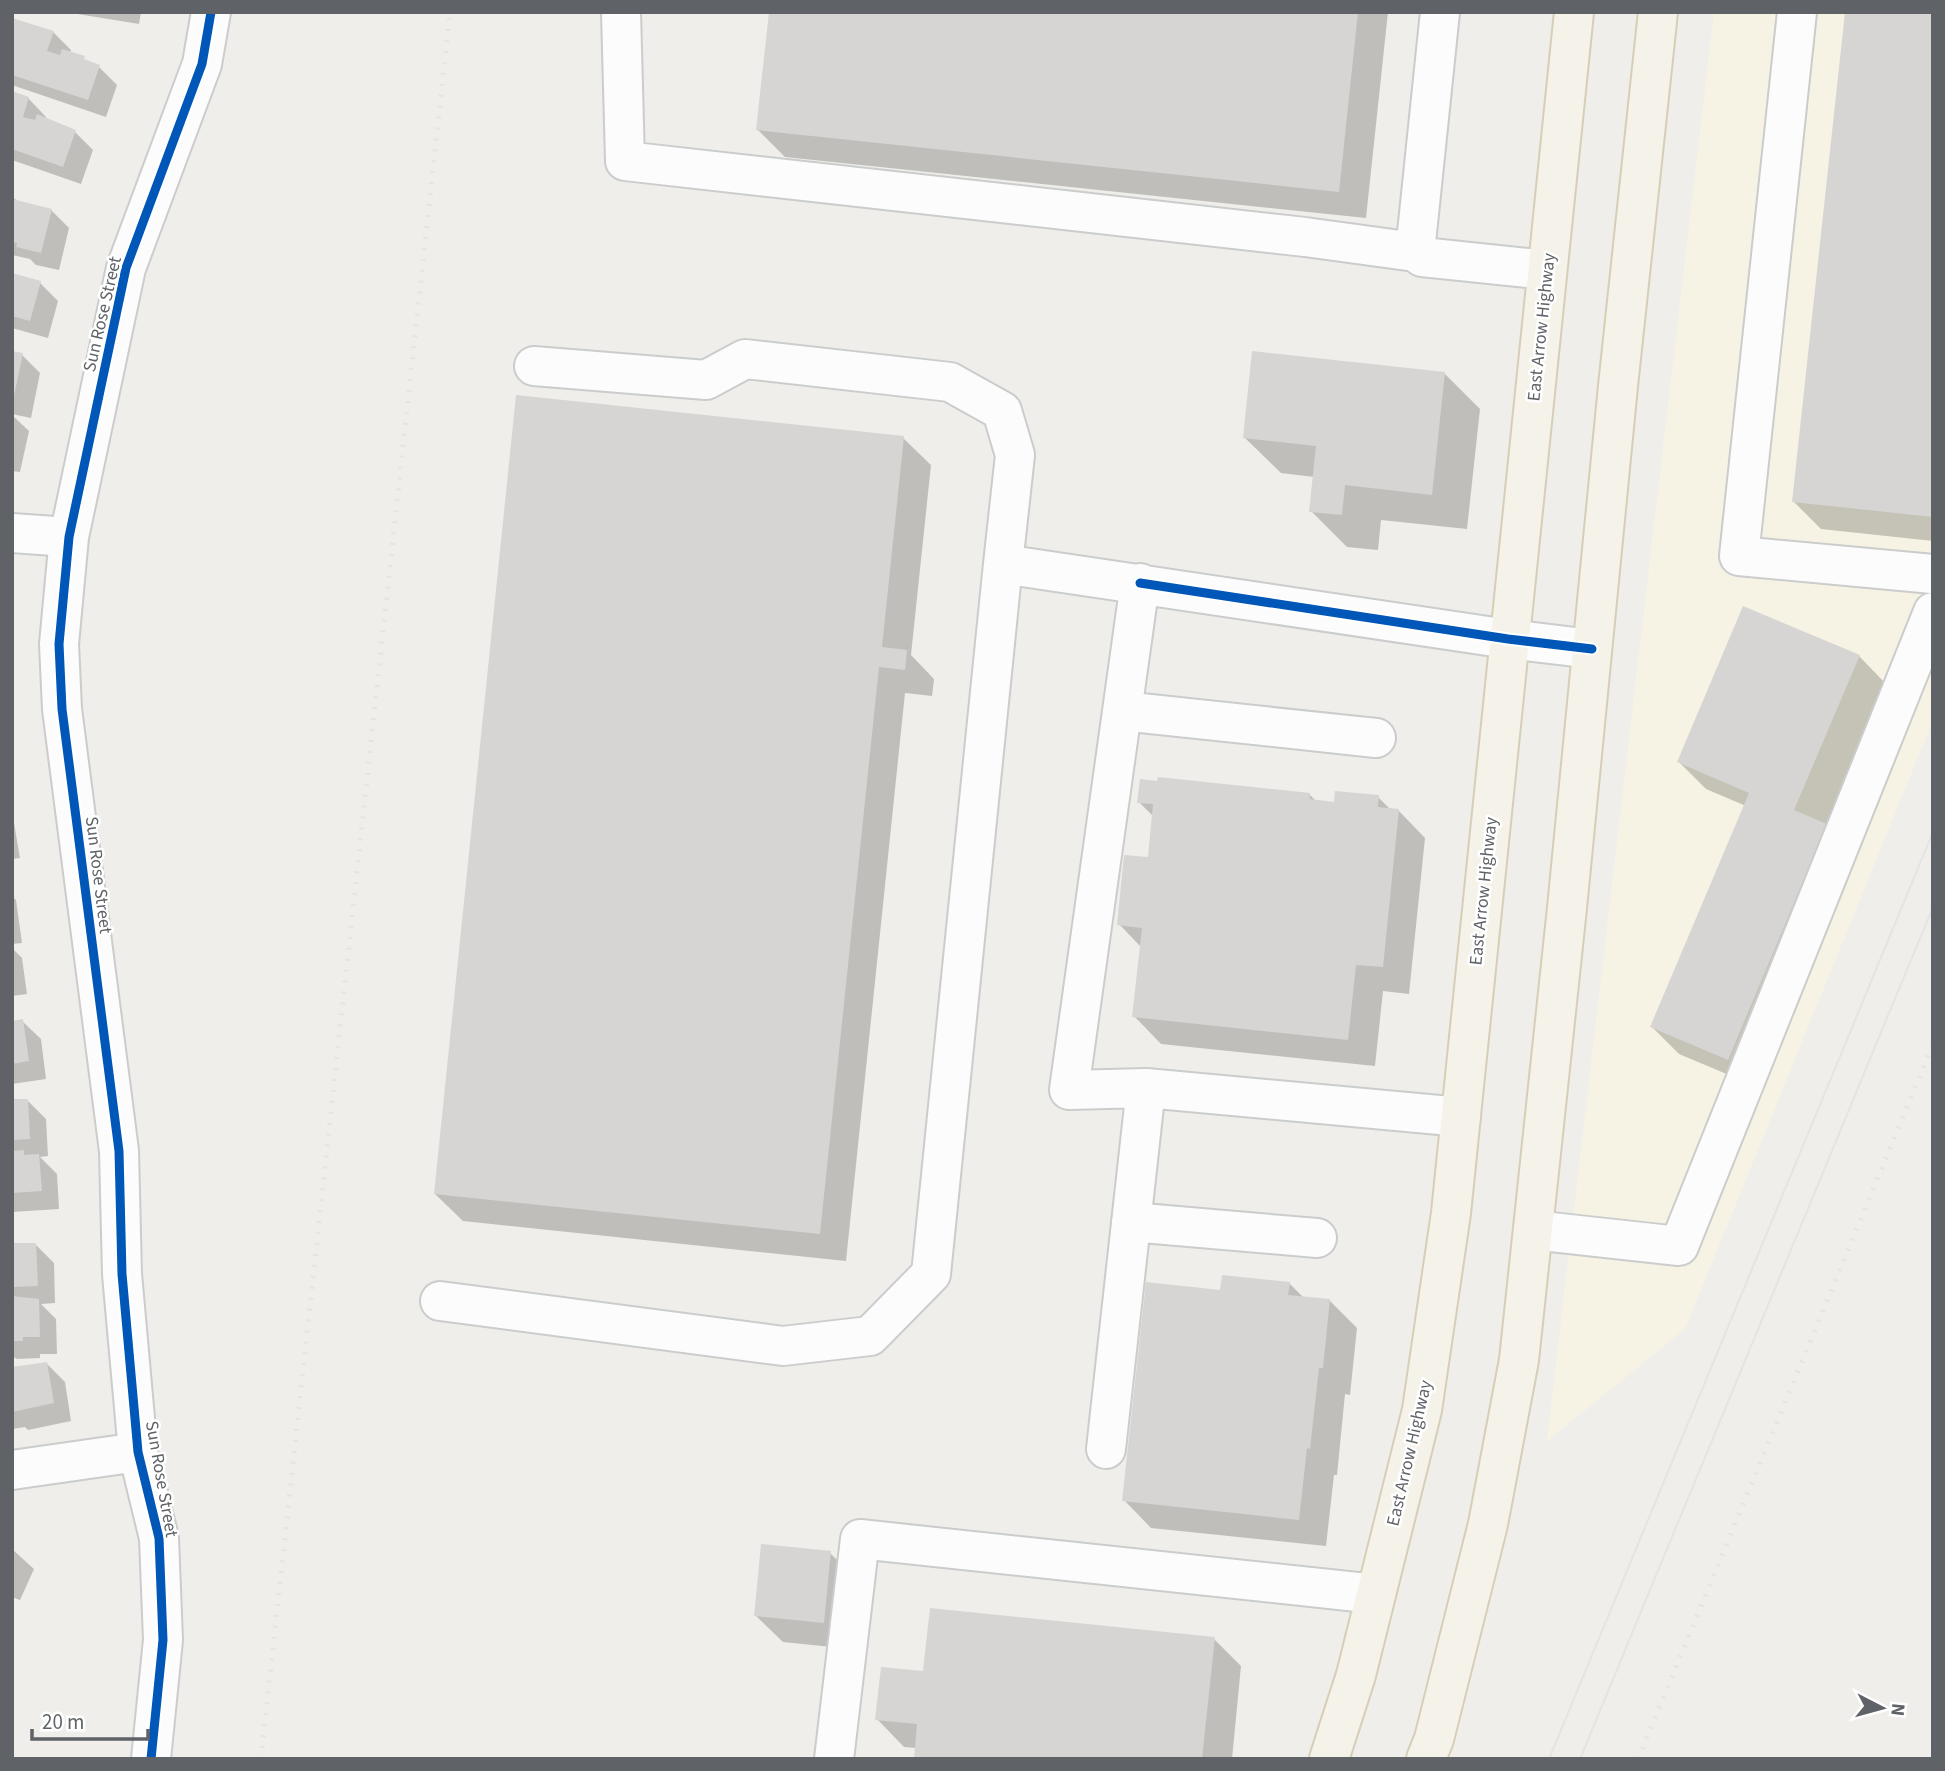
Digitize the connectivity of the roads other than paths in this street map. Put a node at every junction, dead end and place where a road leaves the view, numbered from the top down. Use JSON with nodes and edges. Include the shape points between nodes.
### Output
{"nodes":[{"id":1,"x":211,"y":12,"type":"edge"},
{"id":2,"x":621,"y":12,"type":"edge"},
{"id":3,"x":1440,"y":12,"type":"edge"},
{"id":4,"x":1574,"y":12,"type":"edge"},
{"id":5,"x":1658,"y":12,"type":"edge"},
{"id":6,"x":1797,"y":12,"type":"edge"},
{"id":7,"x":1415,"y":252,"type":"junction"},
{"id":8,"x":1547,"y":270,"type":"junction"},
{"id":9,"x":534,"y":366,"type":"dead end"},
{"id":10,"x":12,"y":533,"type":"edge"},
{"id":11,"x":69,"y":537,"type":"junction"},
{"id":12,"x":1003,"y":564,"type":"junction"},
{"id":13,"x":1933,"y":574,"type":"edge"},
{"id":14,"x":1140,"y":583,"type":"junction"},
{"id":15,"x":1933,"y":612,"type":"edge"},
{"id":16,"x":1508,"y":639,"type":"junction"},
{"id":17,"x":1592,"y":649,"type":"junction"},
{"id":18,"x":1122,"y":711,"type":"junction"},
{"id":19,"x":1376,"y":738,"type":"dead end"},
{"id":20,"x":1146,"y":1088,"type":"junction"},
{"id":21,"x":1461,"y":1117,"type":"junction"},
{"id":22,"x":1131,"y":1222,"type":"junction"},
{"id":23,"x":1533,"y":1230,"type":"junction"},
{"id":24,"x":1317,"y":1238,"type":"dead end"},
{"id":25,"x":440,"y":1301,"type":"dead end"},
{"id":26,"x":1106,"y":1449,"type":"dead end"},
{"id":27,"x":138,"y":1452,"type":"junction"},
{"id":28,"x":12,"y":1470,"type":"edge"},
{"id":29,"x":1376,"y":1594,"type":"junction"},
{"id":30,"x":150,"y":1759,"type":"edge"},
{"id":31,"x":834,"y":1759,"type":"edge"},
{"id":32,"x":1329,"y":1759,"type":"edge"},
{"id":33,"x":1426,"y":1759,"type":"edge"}],
"edges":[{"from":1,"to":11,"type":"street","name":"Sun Rose Street","via":[[202,64],[127,268]]},
{"from":2,"to":7,"type":"street","via":[[625,161]]},
{"from":3,"to":7,"type":"street"},
{"from":4,"to":8,"type":"main road","name":"East Arrow Highway"},
{"from":5,"to":17,"type":"main road"},
{"from":6,"to":13,"type":"street","via":[[1738,556]]},
{"from":7,"to":8,"type":"street","via":[[1422,257]]},
{"from":8,"to":16,"type":"main road","name":"East Arrow Highway"},
{"from":9,"to":12,"type":"street","via":[[706,380],[745,359],[950,382],[1002,411],[1015,455]]},
{"from":10,"to":11,"type":"street"},
{"from":11,"to":27,"type":"street","name":"Sun Rose Street","via":[[59,644],[62,709],[119,1151],[122,1274]]},
{"from":12,"to":14,"type":"street"},
{"from":12,"to":25,"type":"street","via":[[931,1274],[870,1336],[783,1346]]},
{"from":14,"to":16,"type":"street"},
{"from":14,"to":18,"type":"street"},
{"from":15,"to":23,"type":"street","via":[[1679,1246]]},
{"from":16,"to":17,"type":"street"},
{"from":16,"to":21,"type":"main road","name":"East Arrow Highway"},
{"from":17,"to":23,"type":"main road"},
{"from":18,"to":19,"type":"street"},
{"from":18,"to":20,"type":"street","via":[[1069,1090]]},
{"from":20,"to":21,"type":"street"},
{"from":20,"to":22,"type":"street"},
{"from":21,"to":29,"type":"main road","name":"East Arrow Highway","via":[[1422,1410]]},
{"from":22,"to":24,"type":"street"},
{"from":22,"to":26,"type":"street"},
{"from":23,"to":33,"type":"main road","via":[[1520,1360],[1488,1524]]},
{"from":27,"to":28,"type":"street"},
{"from":27,"to":30,"type":"street","name":"Sun Rose Street","via":[[159,1538],[163,1640]]},
{"from":29,"to":31,"type":"street","via":[[860,1539]]},
{"from":29,"to":32,"type":"main road","name":"East Arrow Highway"}]}
